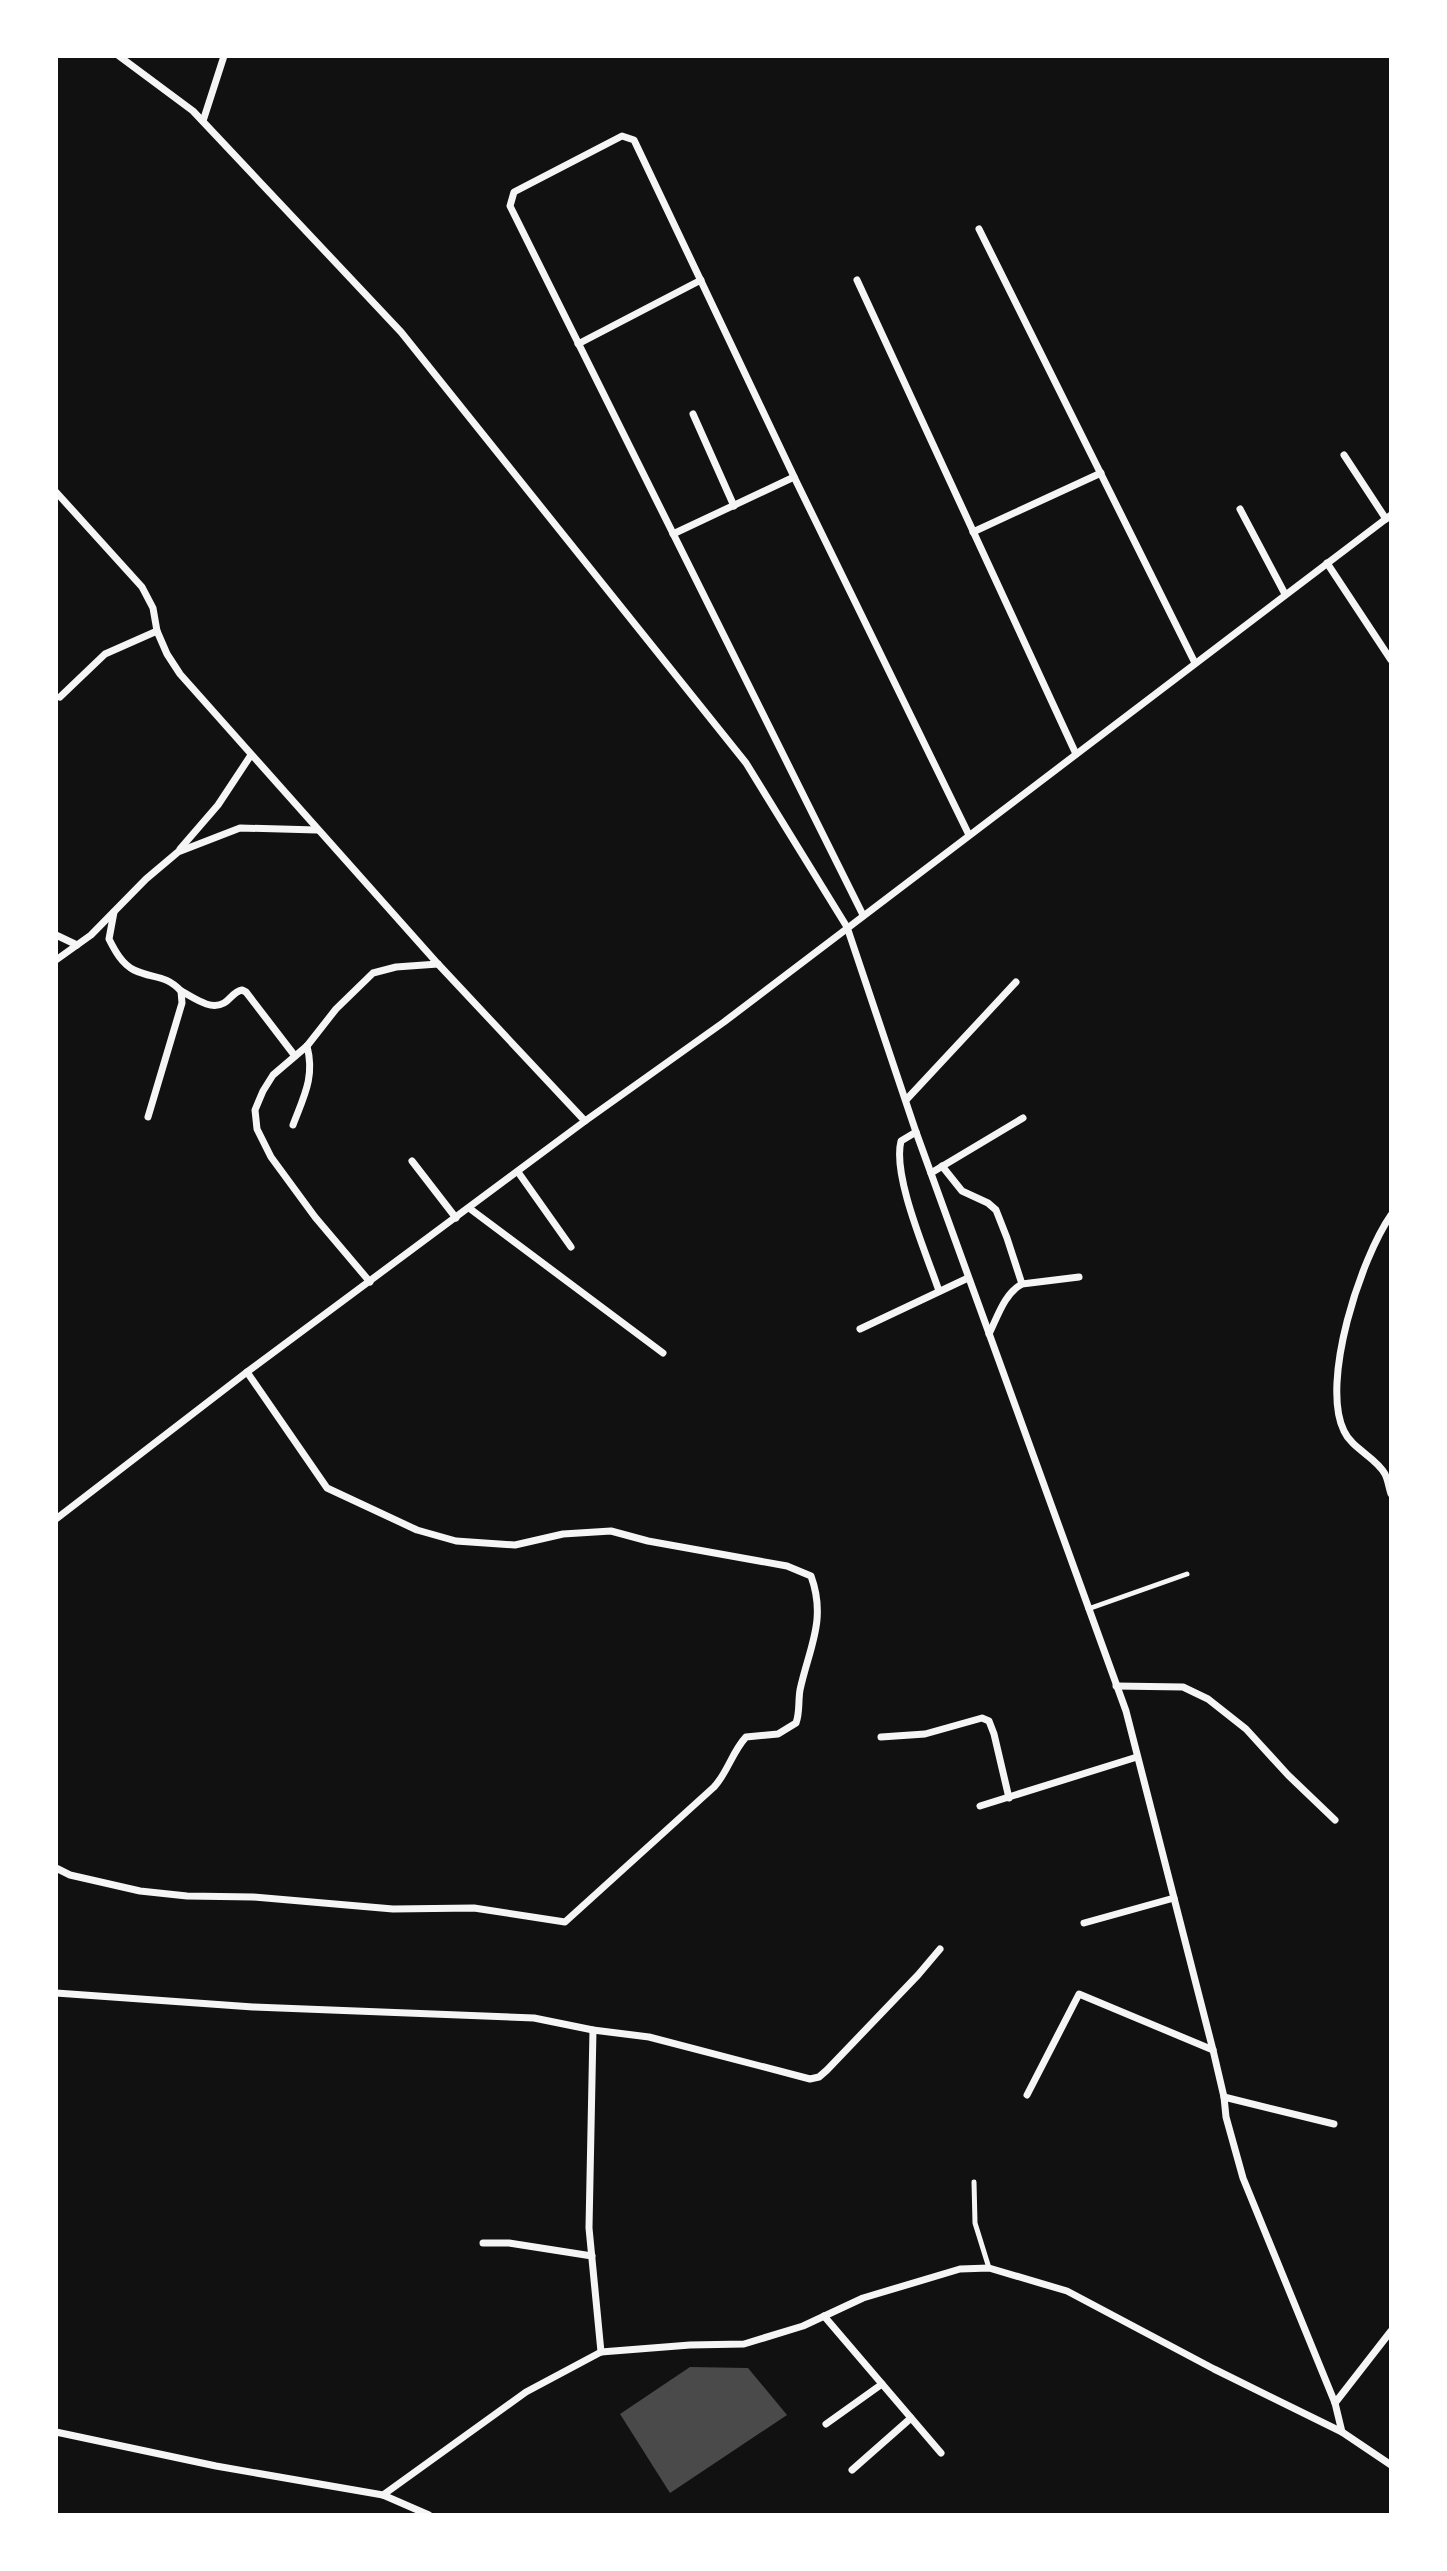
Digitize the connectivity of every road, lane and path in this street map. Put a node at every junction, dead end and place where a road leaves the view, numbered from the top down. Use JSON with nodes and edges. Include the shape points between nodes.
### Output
{"nodes":[{"id":1,"x":119,"y":56,"type":"edge"},
{"id":2,"x":224,"y":56,"type":"edge"},
{"id":3,"x":203,"y":121,"type":"junction"},
{"id":4,"x":979,"y":229,"type":"dead end"},
{"id":5,"x":701,"y":280,"type":"junction"},
{"id":6,"x":856,"y":280,"type":"dead end"},
{"id":7,"x":578,"y":344,"type":"junction"},
{"id":8,"x":693,"y":414,"type":"dead end"},
{"id":9,"x":1344,"y":455,"type":"dead end"},
{"id":10,"x":1101,"y":473,"type":"junction"},
{"id":11,"x":794,"y":477,"type":"junction"},
{"id":12,"x":56,"y":492,"type":"edge"},
{"id":13,"x":734,"y":506,"type":"junction"},
{"id":14,"x":1240,"y":509,"type":"dead end"},
{"id":15,"x":1388,"y":517,"type":"edge"},
{"id":16,"x":973,"y":532,"type":"junction"},
{"id":17,"x":673,"y":534,"type":"junction"},
{"id":18,"x":1327,"y":563,"type":"junction"},
{"id":19,"x":1285,"y":594,"type":"junction"},
{"id":20,"x":157,"y":631,"type":"junction"},
{"id":21,"x":1391,"y":660,"type":"edge"},
{"id":22,"x":1195,"y":663,"type":"junction"},
{"id":23,"x":60,"y":697,"type":"dead end"},
{"id":24,"x":1076,"y":754,"type":"junction"},
{"id":25,"x":251,"y":755,"type":"junction"},
{"id":26,"x":317,"y":830,"type":"junction"},
{"id":27,"x":969,"y":835,"type":"junction"},
{"id":28,"x":178,"y":852,"type":"junction"},
{"id":29,"x":114,"y":911,"type":"junction"},
{"id":30,"x":863,"y":915,"type":"junction"},
{"id":31,"x":847,"y":927,"type":"junction"},
{"id":32,"x":56,"y":935,"type":"edge"},
{"id":33,"x":78,"y":945,"type":"junction"},
{"id":34,"x":56,"y":960,"type":"edge"},
{"id":35,"x":438,"y":964,"type":"junction"},
{"id":36,"x":1016,"y":982,"type":"dead end"},
{"id":37,"x":181,"y":992,"type":"junction"},
{"id":38,"x":307,"y":1046,"type":"junction"},
{"id":39,"x":295,"y":1056,"type":"junction"},
{"id":40,"x":906,"y":1100,"type":"junction"},
{"id":41,"x":148,"y":1117,"type":"dead end"},
{"id":42,"x":1023,"y":1118,"type":"dead end"},
{"id":43,"x":585,"y":1121,"type":"junction"},
{"id":44,"x":293,"y":1125,"type":"dead end"},
{"id":45,"x":916,"y":1132,"type":"junction"},
{"id":46,"x":412,"y":1161,"type":"dead end"},
{"id":47,"x":942,"y":1166,"type":"junction"},
{"id":48,"x":518,"y":1172,"type":"junction"},
{"id":49,"x":931,"y":1173,"type":"junction"},
{"id":50,"x":469,"y":1208,"type":"junction"},
{"id":51,"x":1391,"y":1215,"type":"edge"},
{"id":52,"x":456,"y":1218,"type":"junction"},
{"id":53,"x":571,"y":1247,"type":"dead end"},
{"id":54,"x":1079,"y":1277,"type":"dead end"},
{"id":55,"x":968,"y":1278,"type":"junction"},
{"id":56,"x":370,"y":1282,"type":"junction"},
{"id":57,"x":1022,"y":1284,"type":"junction"},
{"id":58,"x":939,"y":1291,"type":"junction"},
{"id":59,"x":860,"y":1329,"type":"dead end"},
{"id":60,"x":989,"y":1334,"type":"junction"},
{"id":61,"x":663,"y":1353,"type":"dead end"},
{"id":62,"x":247,"y":1372,"type":"junction"},
{"id":63,"x":1391,"y":1494,"type":"edge"},
{"id":64,"x":56,"y":1519,"type":"edge"},
{"id":65,"x":1187,"y":1574,"type":"dead end"},
{"id":66,"x":1088,"y":1609,"type":"junction"},
{"id":67,"x":1116,"y":1686,"type":"junction"},
{"id":68,"x":881,"y":1737,"type":"dead end"},
{"id":69,"x":1137,"y":1757,"type":"junction"},
{"id":70,"x":1009,"y":1798,"type":"junction"},
{"id":71,"x":980,"y":1806,"type":"dead end"},
{"id":72,"x":1335,"y":1820,"type":"dead end"},
{"id":73,"x":56,"y":1868,"type":"edge"},
{"id":74,"x":1174,"y":1898,"type":"junction"},
{"id":75,"x":1084,"y":1923,"type":"dead end"},
{"id":76,"x":940,"y":1949,"type":"dead end"},
{"id":77,"x":56,"y":1993,"type":"edge"},
{"id":78,"x":593,"y":2030,"type":"junction"},
{"id":79,"x":1213,"y":2050,"type":"junction"},
{"id":80,"x":1027,"y":2095,"type":"dead end"},
{"id":81,"x":1225,"y":2102,"type":"junction"},
{"id":82,"x":1334,"y":2123,"type":"dead end"},
{"id":83,"x":974,"y":2182,"type":"dead end"},
{"id":84,"x":484,"y":2243,"type":"dead end"},
{"id":85,"x":592,"y":2256,"type":"junction"},
{"id":86,"x":989,"y":2268,"type":"junction"},
{"id":87,"x":824,"y":2316,"type":"junction"},
{"id":88,"x":1391,"y":2331,"type":"edge"},
{"id":89,"x":601,"y":2353,"type":"junction"},
{"id":90,"x":882,"y":2384,"type":"junction"},
{"id":91,"x":1335,"y":2403,"type":"junction"},
{"id":92,"x":911,"y":2417,"type":"junction"},
{"id":93,"x":826,"y":2424,"type":"dead end"},
{"id":94,"x":56,"y":2432,"type":"edge"},
{"id":95,"x":1342,"y":2432,"type":"junction"},
{"id":96,"x":941,"y":2453,"type":"dead end"},
{"id":97,"x":1391,"y":2465,"type":"edge"},
{"id":98,"x":852,"y":2470,"type":"dead end"},
{"id":99,"x":383,"y":2495,"type":"junction"},
{"id":100,"x":429,"y":2515,"type":"edge"}],
"edges":[{"from":1,"to":3,"type":"street"},
{"from":2,"to":3,"type":"street"},
{"from":3,"to":31,"type":"street","via":[[401,332],[541,504],[746,763]]},
{"from":4,"to":10,"type":"street"},
{"from":5,"to":7,"type":"street"},
{"from":5,"to":7,"type":"street","via":[[634,140],[622,136],[514,192],[510,206]]},
{"from":5,"to":11,"type":"street"},
{"from":6,"to":16,"type":"street"},
{"from":7,"to":17,"type":"street"},
{"from":8,"to":13,"type":"street"},
{"from":9,"to":15,"type":"street"},
{"from":10,"to":16,"type":"street"},
{"from":10,"to":22,"type":"street"},
{"from":11,"to":13,"type":"street"},
{"from":11,"to":27,"type":"street"},
{"from":12,"to":20,"type":"street","via":[[142,587],[153,608]]},
{"from":13,"to":17,"type":"street"},
{"from":14,"to":19,"type":"street"},
{"from":15,"to":18,"type":"street"},
{"from":16,"to":24,"type":"street"},
{"from":17,"to":30,"type":"street"},
{"from":18,"to":19,"type":"street"},
{"from":18,"to":21,"type":"street"},
{"from":19,"to":22,"type":"street"},
{"from":20,"to":23,"type":"street","via":[[105,654]]},
{"from":20,"to":25,"type":"street","via":[[180,674]]},
{"from":22,"to":24,"type":"street"},
{"from":24,"to":27,"type":"street"},
{"from":25,"to":26,"type":"street"},
{"from":25,"to":28,"type":"street","via":[[218,805]]},
{"from":26,"to":28,"type":"street","via":[[240,828]]},
{"from":26,"to":35,"type":"street"},
{"from":27,"to":30,"type":"street"},
{"from":28,"to":29,"type":"street"},
{"from":29,"to":33,"type":"street"},
{"from":29,"to":37,"type":"street","via":[[109,939],[124,962],[134,970],[164,978]]},
{"from":30,"to":31,"type":"street"},
{"from":31,"to":40,"type":"street"},
{"from":31,"to":43,"type":"street"},
{"from":32,"to":33,"type":"street"},
{"from":33,"to":34,"type":"street"},
{"from":35,"to":38,"type":"street","via":[[373,973]]},
{"from":35,"to":43,"type":"street"},
{"from":36,"to":40,"type":"street"},
{"from":37,"to":39,"type":"street","via":[[214,1006],[236,992],[246,992]]},
{"from":37,"to":41,"type":"street","via":[[182,1003]]},
{"from":38,"to":39,"type":"street"},
{"from":38,"to":44,"type":"street","via":[[312,1066]]},
{"from":39,"to":56,"type":"street","via":[[263,1091],[255,1110],[257,1129],[282,1173]]},
{"from":40,"to":45,"type":"street"},
{"from":42,"to":47,"type":"street"},
{"from":43,"to":48,"type":"street"},
{"from":45,"to":49,"type":"street"},
{"from":45,"to":58,"type":"street","via":[[901,1141],[899,1160]]},
{"from":46,"to":52,"type":"street"},
{"from":47,"to":49,"type":"street"},
{"from":47,"to":57,"type":"street","via":[[962,1191],[996,1210]]},
{"from":48,"to":50,"type":"street"},
{"from":48,"to":53,"type":"street"},
{"from":49,"to":55,"type":"street"},
{"from":50,"to":52,"type":"street"},
{"from":50,"to":61,"type":"street"},
{"from":51,"to":63,"type":"street","via":[[1369,1255],[1339,1349],[1337,1416],[1345,1435],[1384,1472]]},
{"from":52,"to":56,"type":"street"},
{"from":54,"to":57,"type":"street"},
{"from":55,"to":58,"type":"street"},
{"from":55,"to":60,"type":"street"},
{"from":56,"to":62,"type":"street"},
{"from":57,"to":60,"type":"street","via":[[1009,1294]]},
{"from":58,"to":59,"type":"street"},
{"from":60,"to":66,"type":"street"},
{"from":62,"to":64,"type":"street"},
{"from":62,"to":73,"type":"street","via":[[327,1488],[418,1530],[456,1541],[515,1545],[564,1534],[611,1531],[788,1566],[811,1576],[818,1595],[818,1625],[800,1693],[800,1713],[796,1723],[778,1734],[746,1737],[724,1777],[565,1922],[474,1909],[393,1909],[187,1896],[140,1891]]},
{"from":65,"to":66,"type":"lane"},
{"from":66,"to":67,"type":"street"},
{"from":67,"to":69,"type":"street"},
{"from":67,"to":72,"type":"street","via":[[1183,1687],[1208,1699],[1246,1728]]},
{"from":68,"to":70,"type":"street","via":[[925,1734],[982,1718],[989,1721]]},
{"from":69,"to":70,"type":"street"},
{"from":69,"to":74,"type":"street"},
{"from":70,"to":71,"type":"street"},
{"from":74,"to":75,"type":"street"},
{"from":74,"to":79,"type":"street"},
{"from":76,"to":78,"type":"street","via":[[819,2077],[810,2079],[649,2037]]},
{"from":77,"to":78,"type":"street","via":[[253,2007],[534,2018]]},
{"from":78,"to":85,"type":"street"},
{"from":79,"to":80,"type":"street","via":[[1079,1994]]},
{"from":79,"to":81,"type":"street"},
{"from":81,"to":82,"type":"street"},
{"from":81,"to":91,"type":"street","via":[[1243,2178]]},
{"from":83,"to":86,"type":"lane","via":[[975,2223]]},
{"from":84,"to":85,"type":"street"},
{"from":85,"to":89,"type":"street"},
{"from":86,"to":87,"type":"street","via":[[929,2277]]},
{"from":86,"to":95,"type":"street","via":[[1067,2291]]},
{"from":87,"to":89,"type":"street","via":[[744,2344]]},
{"from":87,"to":90,"type":"street"},
{"from":88,"to":91,"type":"street"},
{"from":89,"to":99,"type":"street","via":[[526,2392]]},
{"from":90,"to":92,"type":"street"},
{"from":90,"to":93,"type":"street"},
{"from":91,"to":95,"type":"street"},
{"from":92,"to":96,"type":"street"},
{"from":92,"to":98,"type":"street"},
{"from":94,"to":99,"type":"street"},
{"from":95,"to":97,"type":"street"},
{"from":99,"to":100,"type":"street"}]}
